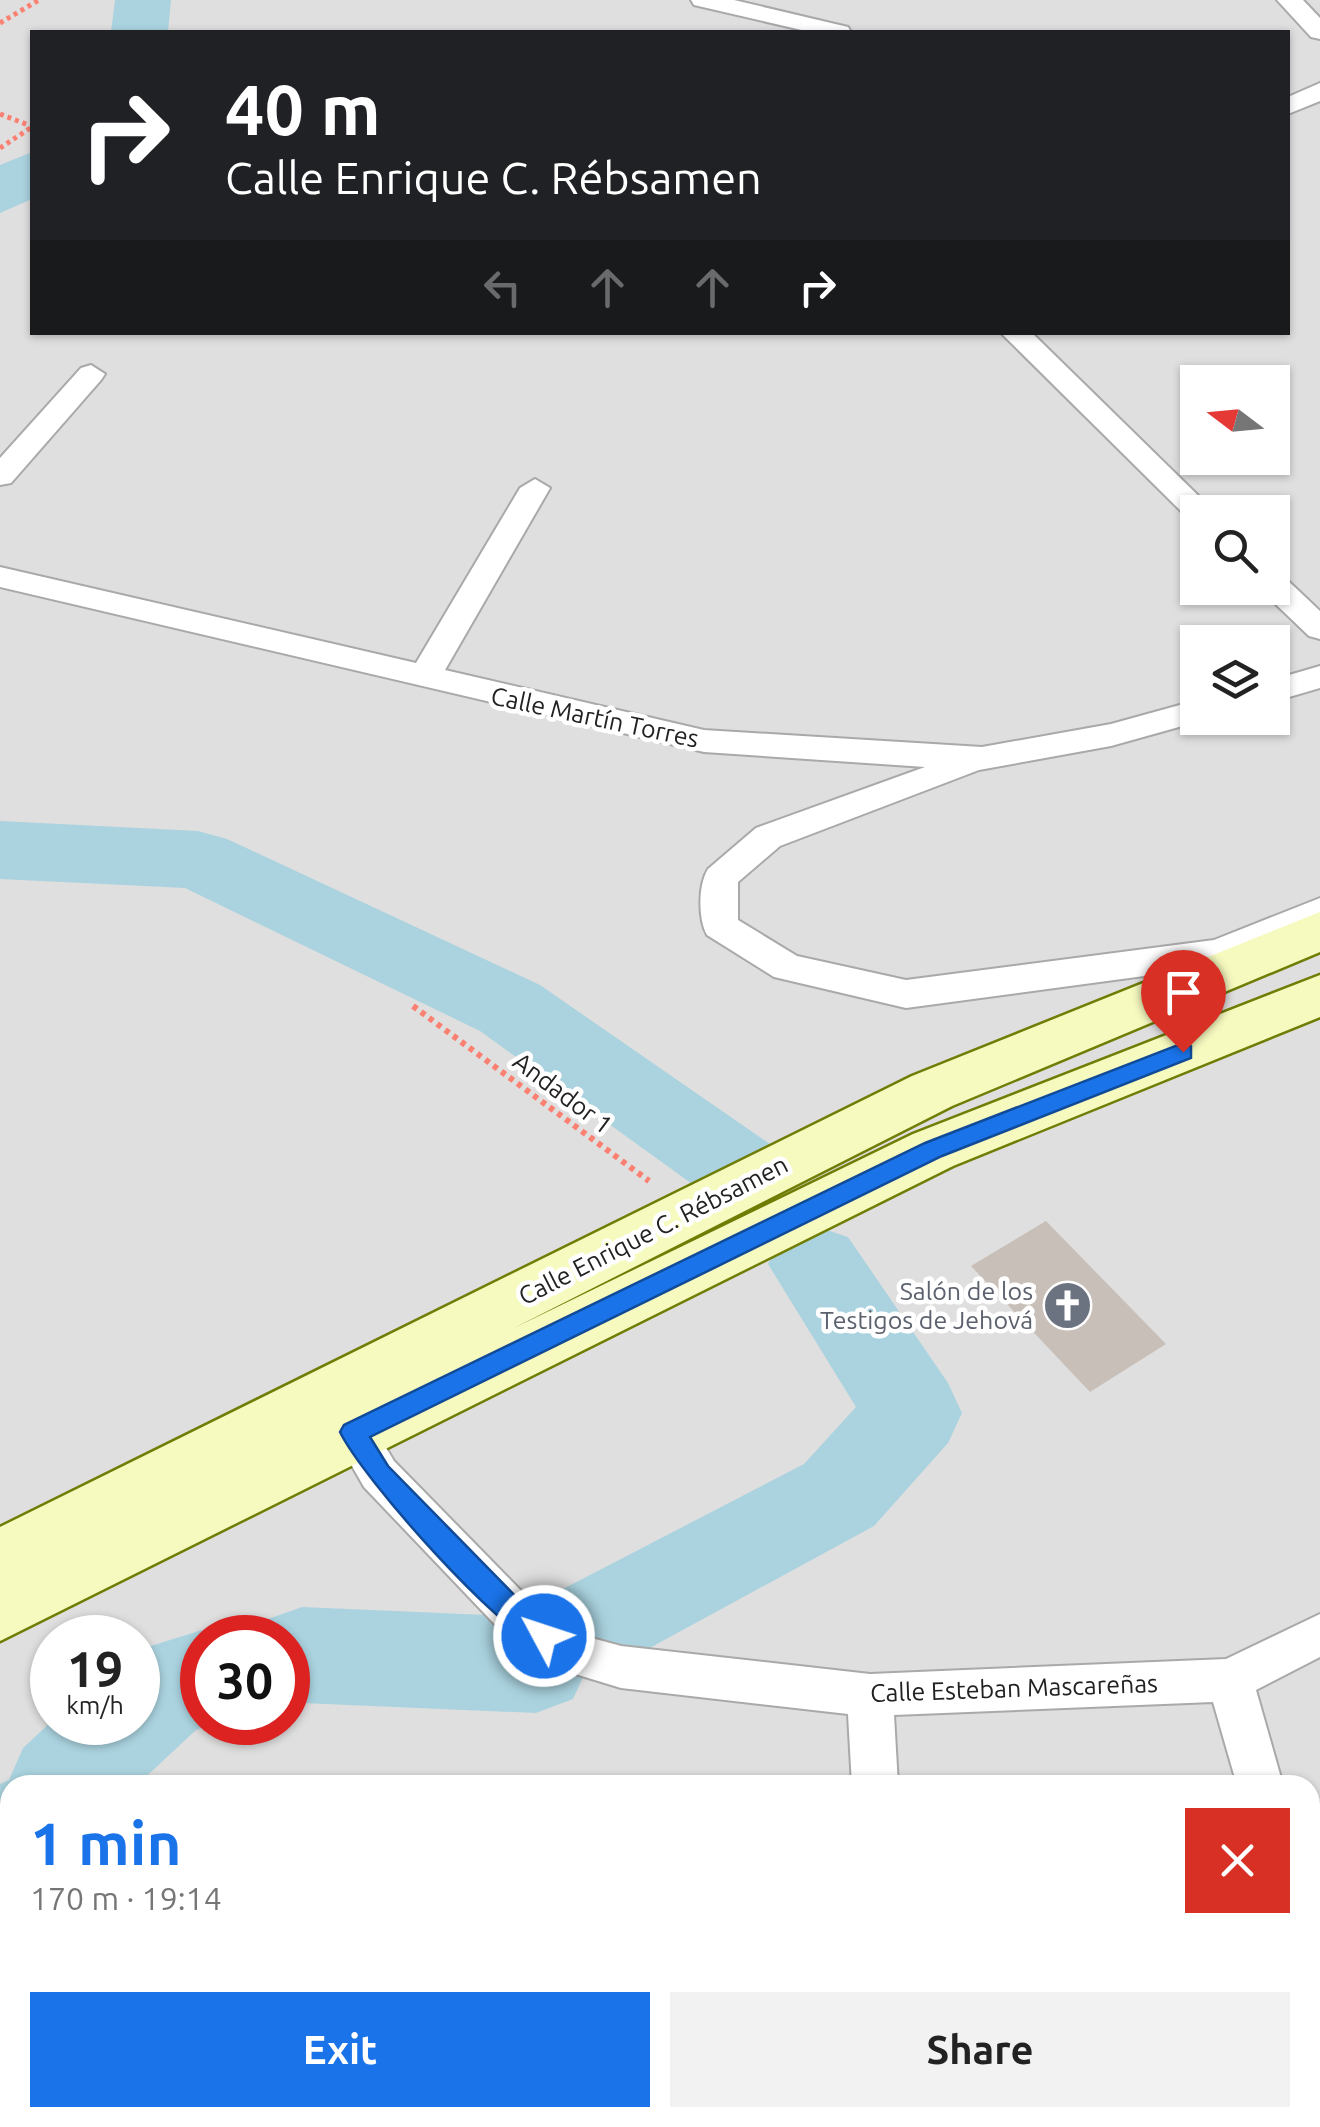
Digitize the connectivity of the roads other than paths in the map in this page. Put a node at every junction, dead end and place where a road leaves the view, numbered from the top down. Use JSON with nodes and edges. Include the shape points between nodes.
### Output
{"nodes":[{"id":1,"x":703,"y":0,"type":"edge"},
{"id":2,"x":1289,"y":0,"type":"edge"},
{"id":3,"x":830,"y":30,"type":"edge"},
{"id":4,"x":1320,"y":32,"type":"edge"},
{"id":5,"x":1320,"y":91,"type":"edge"},
{"id":6,"x":1290,"y":105,"type":"edge"},
{"id":7,"x":1017,"y":335,"type":"edge"},
{"id":8,"x":92,"y":374,"type":"dead end"},
{"id":9,"x":0,"y":476,"type":"edge"},
{"id":10,"x":535,"y":488,"type":"dead end"},
{"id":11,"x":1182,"y":495,"type":"edge"},
{"id":12,"x":0,"y":577,"type":"edge"},
{"id":13,"x":1290,"y":601,"type":"edge"},
{"id":14,"x":1320,"y":630,"type":"edge"},
{"id":15,"x":1320,"y":678,"type":"edge"},
{"id":16,"x":423,"y":679,"type":"junction"},
{"id":17,"x":1290,"y":686,"type":"edge"},
{"id":18,"x":1180,"y":716,"type":"edge"},
{"id":19,"x":982,"y":759,"type":"junction"},
{"id":20,"x":1320,"y":911,"type":"edge"},
{"id":21,"x":1320,"y":931,"type":"edge"},
{"id":22,"x":1226,"y":959,"type":"junction"},
{"id":23,"x":1320,"y":995,"type":"edge"},
{"id":24,"x":342,"y":1412,"type":"junction"},
{"id":25,"x":0,"y":1558,"type":"edge"},
{"id":26,"x":0,"y":1611,"type":"edge"},
{"id":27,"x":1320,"y":1634,"type":"edge"},
{"id":28,"x":1230,"y":1680,"type":"junction"},
{"id":29,"x":870,"y":1695,"type":"junction"},
{"id":30,"x":874,"y":1775,"type":"edge"},
{"id":31,"x":1257,"y":1775,"type":"edge"}],
"edges":[{"from":1,"to":3,"type":"street"},
{"from":2,"to":4,"type":"street"},
{"from":5,"to":6,"type":"street"},
{"from":7,"to":11,"type":"street"},
{"from":8,"to":9,"type":"street"},
{"from":10,"to":16,"type":"street"},
{"from":12,"to":16,"type":"street","name":"Calle Martín Torres"},
{"from":13,"to":14,"type":"street"},
{"from":15,"to":17,"type":"street"},
{"from":16,"to":19,"type":"street","name":"Calle Martín Torres","via":[[704,742]]},
{"from":18,"to":19,"type":"street","name":"Calle Martín Torres"},
{"from":19,"to":22,"type":"street","via":[[768,837],[720,878],[720,926],[787,967],[906,994]]},
{"from":20,"to":22,"type":"street"},
{"from":21,"to":22,"type":"main road","name":"Calle Enrique C. Rébsamen"},
{"from":22,"to":24,"type":"main road","name":"Calle Enrique C. Rébsamen","via":[[932,1091],[690,1211]]},
{"from":23,"to":24,"type":"main road","name":"Calle Enrique C. Rébsamen","via":[[933,1150]]},
{"from":24,"to":25,"type":"main road","name":"Calle Enrique C. Rébsamen"},
{"from":24,"to":26,"type":"main road","name":"Calle Enrique C. Rébsamen"},
{"from":24,"to":29,"type":"street","name":"Calle Esteban Mascareñas","via":[[379,1474],[522,1622],[565,1650],[621,1667]]},
{"from":27,"to":28,"type":"street"},
{"from":28,"to":29,"type":"street","name":"Calle Esteban Mascareñas"},
{"from":28,"to":31,"type":"street"},
{"from":29,"to":30,"type":"street"}]}
